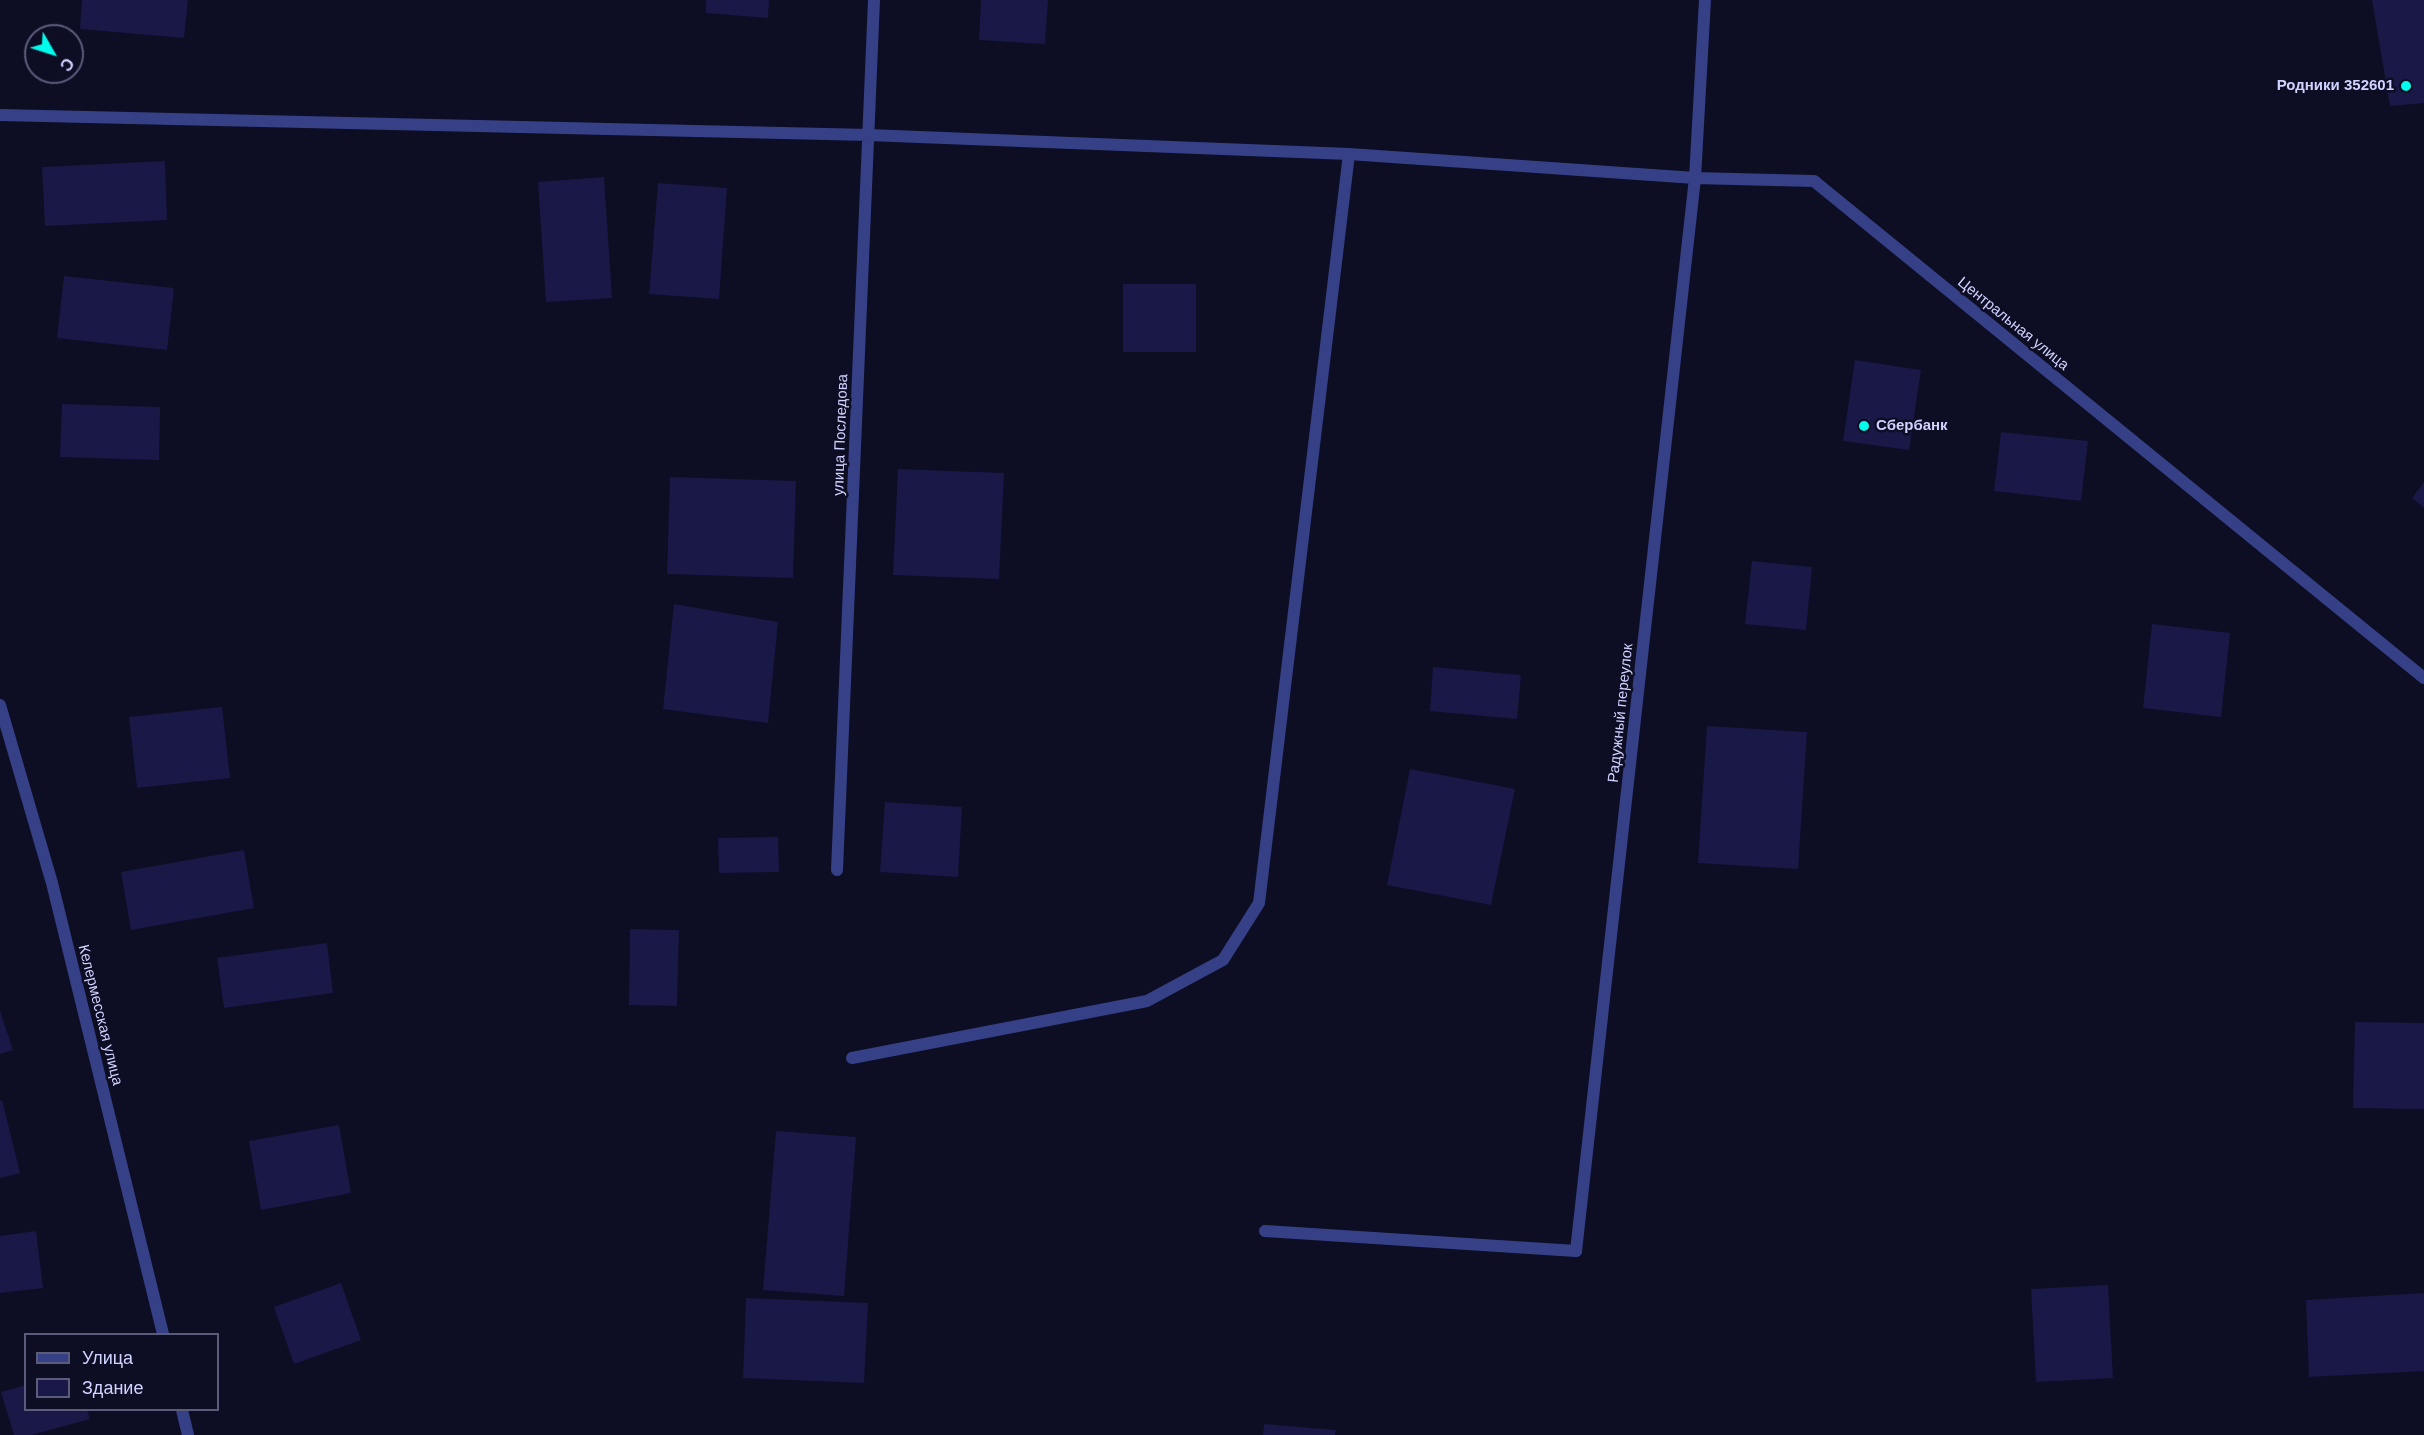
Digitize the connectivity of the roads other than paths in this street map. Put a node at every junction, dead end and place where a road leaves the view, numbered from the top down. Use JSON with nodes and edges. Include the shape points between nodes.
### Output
{"nodes":[{"id":1,"x":874,"y":0,"type":"edge"},
{"id":2,"x":1705,"y":0,"type":"edge"},
{"id":3,"x":0,"y":115,"type":"edge"},
{"id":4,"x":869,"y":135,"type":"junction"},
{"id":5,"x":1349,"y":154,"type":"junction"},
{"id":6,"x":1695,"y":178,"type":"junction"},
{"id":7,"x":2424,"y":678,"type":"edge"},
{"id":8,"x":0,"y":705,"type":"edge"},
{"id":9,"x":837,"y":870,"type":"dead end"},
{"id":10,"x":852,"y":1058,"type":"dead end"},
{"id":11,"x":1265,"y":1231,"type":"dead end"},
{"id":12,"x":163,"y":1333,"type":"edge"},
{"id":13,"x":182,"y":1411,"type":"edge"},
{"id":14,"x":188,"y":1435,"type":"edge"}],
"edges":[{"from":1,"to":4,"type":"street","name":"улица Последова"},
{"from":2,"to":6,"type":"street"},
{"from":3,"to":4,"type":"street","name":"Центральная улица"},
{"from":4,"to":5,"type":"street","name":"Центральная улица"},
{"from":4,"to":9,"type":"street","name":"улица Последова"},
{"from":5,"to":6,"type":"street","name":"Центральная улица"},
{"from":5,"to":10,"type":"street","via":[[1259,903],[1223,960],[1147,1000]]},
{"from":6,"to":7,"type":"street","name":"Центральная улица","via":[[1814,181]]},
{"from":6,"to":11,"type":"street","name":"Радужный переулок","via":[[1576,1251]]},
{"from":8,"to":12,"type":"street","name":"Келермесская улица","via":[[52,883]]},
{"from":13,"to":14,"type":"street"}]}
